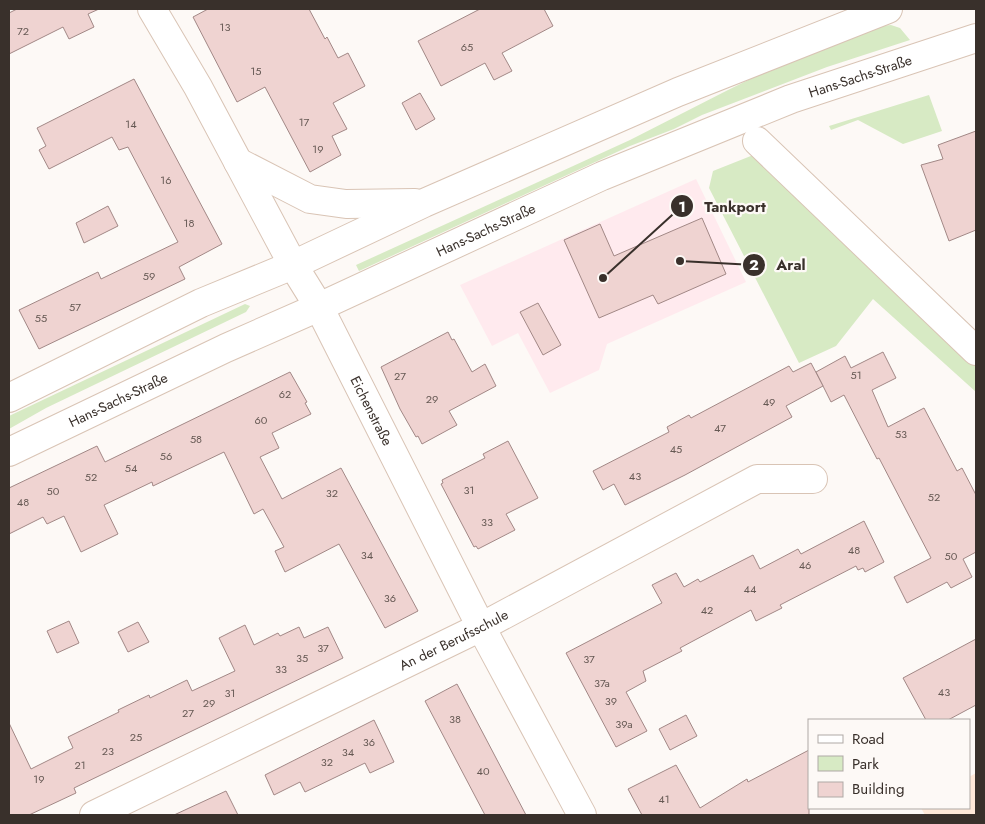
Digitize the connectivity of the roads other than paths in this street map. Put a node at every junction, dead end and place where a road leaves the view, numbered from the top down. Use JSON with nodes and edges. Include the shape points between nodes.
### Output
{"nodes":[{"id":1,"x":152,"y":9,"type":"edge"},
{"id":2,"x":888,"y":9,"type":"edge"},
{"id":3,"x":976,"y":38,"type":"edge"},
{"id":4,"x":757,"y":141,"type":"dead end"},
{"id":5,"x":238,"y":162,"type":"junction"},
{"id":6,"x":424,"y":203,"type":"junction"},
{"id":7,"x":293,"y":265,"type":"junction"},
{"id":8,"x":319,"y":307,"type":"junction"},
{"id":9,"x":976,"y":351,"type":"edge"},
{"id":10,"x":9,"y":398,"type":"edge"},
{"id":11,"x":9,"y":452,"type":"edge"},
{"id":12,"x":813,"y":479,"type":"dead end"},
{"id":13,"x":481,"y":627,"type":"junction"},
{"id":14,"x":134,"y":807,"type":"edge"},
{"id":15,"x":94,"y":815,"type":"edge"},
{"id":16,"x":582,"y":815,"type":"edge"}],
"edges":[{"from":1,"to":5,"type":"main road","name":"Eichenstraße"},
{"from":2,"to":6,"type":"main road","via":[[678,92]]},
{"from":3,"to":8,"type":"main road","name":"Hans-Sachs-Straße","via":[[791,99],[681,142]]},
{"from":4,"to":9,"type":"main road"},
{"from":5,"to":6,"type":"main road","via":[[310,199],[346,204]]},
{"from":5,"to":7,"type":"main road","name":"Eichenstraße"},
{"from":6,"to":7,"type":"main road"},
{"from":7,"to":8,"type":"main road","name":"Eichenstraße"},
{"from":7,"to":10,"type":"main road","via":[[202,303]]},
{"from":8,"to":11,"type":"main road","name":"Hans-Sachs-Straße"},
{"from":8,"to":13,"type":"main road","name":"Eichenstraße"},
{"from":12,"to":13,"type":"main road","name":"An der Berufsschule","via":[[757,479]]},
{"from":13,"to":14,"type":"main road","name":"An der Berufsschule"},
{"from":13,"to":16,"type":"main road","name":"Eichenstraße"},
{"from":14,"to":15,"type":"main road","name":"An der Berufsschule"}]}
